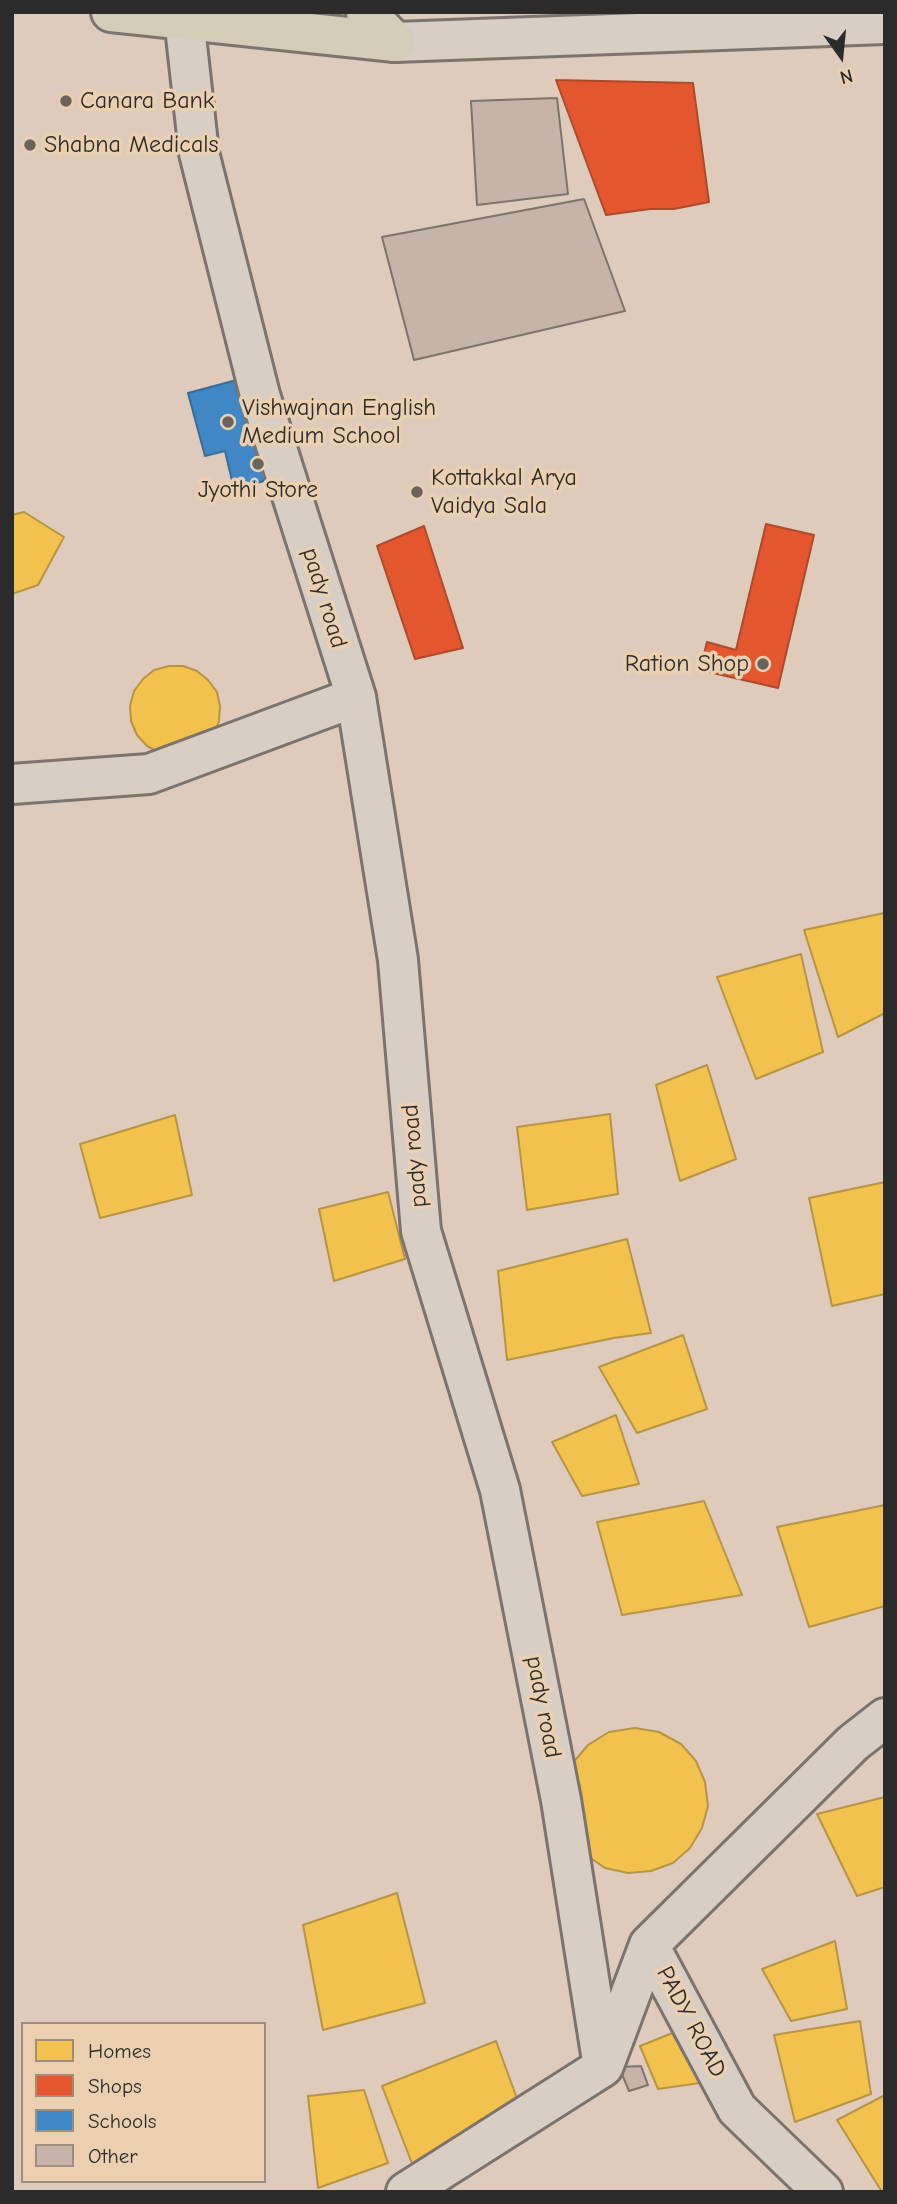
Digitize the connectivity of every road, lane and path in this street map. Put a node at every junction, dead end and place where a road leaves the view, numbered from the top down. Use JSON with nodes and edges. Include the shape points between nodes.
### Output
{"nodes":[{"id":1,"x":111,"y":12,"type":"edge"},
{"id":2,"x":366,"y":12,"type":"edge"},
{"id":3,"x":184,"y":18,"type":"junction"},
{"id":4,"x":885,"y":24,"type":"edge"},
{"id":5,"x":395,"y":42,"type":"junction"},
{"id":6,"x":356,"y":697,"type":"junction"},
{"id":7,"x":12,"y":784,"type":"edge"},
{"id":8,"x":885,"y":1718,"type":"edge"},
{"id":9,"x":649,"y":1945,"type":"junction"},
{"id":10,"x":603,"y":2067,"type":"junction"},
{"id":11,"x":406,"y":2192,"type":"edge"},
{"id":12,"x":823,"y":2192,"type":"edge"}],
"edges":[{"from":1,"to":3,"type":"main road"},
{"from":2,"to":5,"type":"main road"},
{"from":3,"to":5,"type":"main road"},
{"from":3,"to":6,"type":"street","name":"pady road","via":[[199,153],[260,395]]},
{"from":4,"to":5,"type":"street"},
{"from":6,"to":7,"type":"street","via":[[149,774]]},
{"from":6,"to":10,"type":"street","name":"pady road","via":[[398,960],[421,1231],[500,1490],[561,1800]]},
{"from":8,"to":9,"type":"street","via":[[853,1743]]},
{"from":9,"to":10,"type":"street","name":"PADY ROAD"},
{"from":9,"to":12,"type":"street","name":"PADY ROAD","via":[[737,2109]]},
{"from":10,"to":11,"type":"street"}]}
